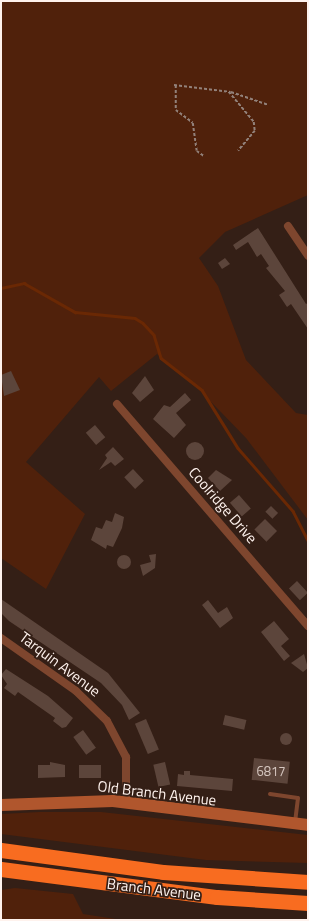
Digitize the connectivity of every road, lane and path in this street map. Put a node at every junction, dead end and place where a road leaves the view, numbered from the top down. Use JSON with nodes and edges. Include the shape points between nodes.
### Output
{"nodes":[{"id":1,"x":229,"y":92,"type":"junction"},
{"id":2,"x":268,"y":105,"type":"dead end"},
{"id":3,"x":238,"y":151,"type":"dead end"},
{"id":4,"x":204,"y":156,"type":"dead end"},
{"id":5,"x":288,"y":226,"type":"dead end"},
{"id":6,"x":308,"y":256,"type":"edge"},
{"id":7,"x":118,"y":404,"type":"dead end"},
{"id":8,"x":308,"y":626,"type":"edge"},
{"id":9,"x":1,"y":638,"type":"edge"},
{"id":10,"x":270,"y":794,"type":"dead end"},
{"id":11,"x":126,"y":803,"type":"junction"},
{"id":12,"x":1,"y":804,"type":"edge"},
{"id":13,"x":295,"y":824,"type":"junction"},
{"id":14,"x":308,"y":825,"type":"edge"},
{"id":15,"x":1,"y":850,"type":"edge"},
{"id":16,"x":1,"y":869,"type":"edge"},
{"id":17,"x":308,"y":882,"type":"edge"},
{"id":18,"x":308,"y":903,"type":"edge"}],
"edges":[{"from":1,"to":2,"type":"path"},
{"from":1,"to":3,"type":"path","via":[[254,122],[255,131]]},
{"from":1,"to":4,"type":"path","via":[[175,85],[176,110],[193,123],[197,151]]},
{"from":5,"to":6,"type":"street"},
{"from":7,"to":8,"type":"street","name":"Coolridge Drive"},
{"from":9,"to":11,"type":"street","name":"Tarquin Avenue","via":[[76,691],[107,721],[126,757]]},
{"from":10,"to":13,"type":"lane","via":[[298,798]]},
{"from":11,"to":12,"type":"main road","name":"Old Branch Avenue","via":[[67,800]]},
{"from":11,"to":13,"type":"main road","name":"Old Branch Avenue"},
{"from":13,"to":14,"type":"main road","name":"Old Branch Avenue"},
{"from":15,"to":17,"type":"highway","name":"Branch Avenue","via":[[163,872]]},
{"from":16,"to":18,"type":"highway","name":"Branch Avenue","via":[[217,897]]}]}
